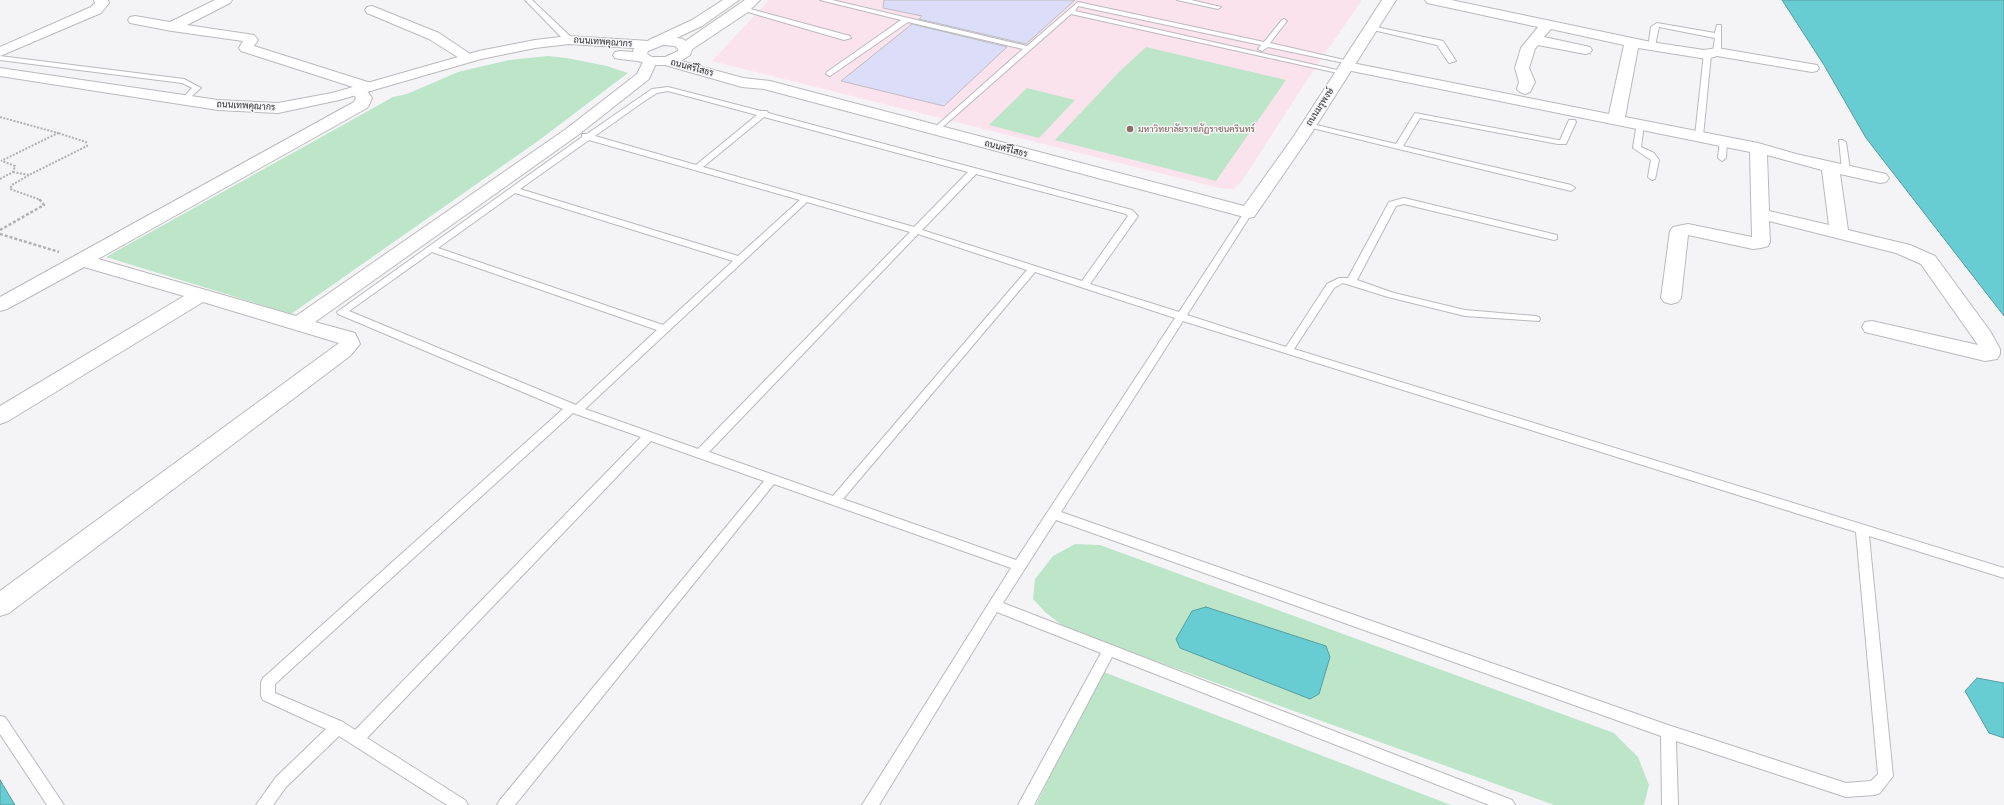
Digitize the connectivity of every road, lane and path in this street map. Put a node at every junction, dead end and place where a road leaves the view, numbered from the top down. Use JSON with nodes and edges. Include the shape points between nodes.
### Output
{"nodes":[{"id":1,"x":101,"y":0,"type":"edge"},
{"id":2,"x":225,"y":0,"type":"edge"},
{"id":3,"x":528,"y":0,"type":"edge"},
{"id":4,"x":732,"y":0,"type":"edge"},
{"id":5,"x":823,"y":0,"type":"edge"},
{"id":6,"x":1180,"y":0,"type":"edge"},
{"id":7,"x":1389,"y":0,"type":"edge"},
{"id":8,"x":1432,"y":0,"type":"edge"},
{"id":9,"x":1080,"y":2,"type":"edge"},
{"id":10,"x":748,"y":5,"type":"edge"},
{"id":11,"x":1218,"y":7,"type":"dead end"},
{"id":12,"x":372,"y":10,"type":"dead end"},
{"id":13,"x":1070,"y":12,"type":"junction"},
{"id":14,"x":135,"y":20,"type":"dead end"},
{"id":15,"x":906,"y":20,"type":"junction"},
{"id":16,"x":1284,"y":21,"type":"dead end"},
{"id":17,"x":1547,"y":25,"type":"junction"},
{"id":18,"x":1720,"y":26,"type":"dead end"},
{"id":19,"x":172,"y":27,"type":"junction"},
{"id":20,"x":1371,"y":28,"type":"junction"},
{"id":21,"x":1718,"y":36,"type":"junction"},
{"id":22,"x":847,"y":38,"type":"dead end"},
{"id":23,"x":569,"y":40,"type":"junction"},
{"id":24,"x":1536,"y":40,"type":"junction"},
{"id":25,"x":1632,"y":42,"type":"junction"},
{"id":26,"x":535,"y":44,"type":"junction"},
{"id":27,"x":1266,"y":44,"type":"junction"},
{"id":28,"x":1651,"y":46,"type":"junction"},
{"id":29,"x":1028,"y":48,"type":"junction"},
{"id":30,"x":686,"y":50,"type":"junction"},
{"id":31,"x":1585,"y":50,"type":"dead end"},
{"id":32,"x":0,"y":52,"type":"edge"},
{"id":33,"x":652,"y":53,"type":"junction"},
{"id":34,"x":1259,"y":53,"type":"junction"},
{"id":35,"x":1712,"y":54,"type":"junction"},
{"id":36,"x":0,"y":58,"type":"edge"},
{"id":37,"x":469,"y":58,"type":"junction"},
{"id":38,"x":1452,"y":61,"type":"dead end"},
{"id":39,"x":1346,"y":66,"type":"junction"},
{"id":40,"x":1812,"y":68,"type":"dead end"},
{"id":41,"x":0,"y":72,"type":"edge"},
{"id":42,"x":830,"y":74,"type":"dead end"},
{"id":43,"x":765,"y":84,"type":"junction"},
{"id":44,"x":364,"y":89,"type":"junction"},
{"id":45,"x":1525,"y":89,"type":"dead end"},
{"id":46,"x":186,"y":100,"type":"junction"},
{"id":47,"x":764,"y":113,"type":"junction"},
{"id":48,"x":0,"y":117,"type":"edge"},
{"id":49,"x":1616,"y":120,"type":"junction"},
{"id":50,"x":1572,"y":122,"type":"dead end"},
{"id":51,"x":1640,"y":124,"type":"junction"},
{"id":52,"x":1308,"y":125,"type":"junction"},
{"id":53,"x":937,"y":130,"type":"junction"},
{"id":54,"x":58,"y":133,"type":"junction"},
{"id":55,"x":580,"y":134,"type":"junction"},
{"id":56,"x":1699,"y":136,"type":"junction"},
{"id":57,"x":1723,"y":141,"type":"junction"},
{"id":58,"x":1842,"y":142,"type":"dead end"},
{"id":59,"x":1398,"y":147,"type":"junction"},
{"id":60,"x":1758,"y":148,"type":"junction"},
{"id":61,"x":1722,"y":158,"type":"dead end"},
{"id":62,"x":0,"y":161,"type":"edge"},
{"id":63,"x":697,"y":168,"type":"junction"},
{"id":64,"x":1838,"y":169,"type":"junction"},
{"id":65,"x":975,"y":170,"type":"junction"},
{"id":66,"x":13,"y":172,"type":"junction"},
{"id":67,"x":29,"y":175,"type":"junction"},
{"id":68,"x":1652,"y":177,"type":"dead end"},
{"id":69,"x":1880,"y":178,"type":"dead end"},
{"id":70,"x":0,"y":179,"type":"edge"},
{"id":71,"x":1571,"y":188,"type":"dead end"},
{"id":72,"x":513,"y":190,"type":"junction"},
{"id":73,"x":806,"y":199,"type":"junction"},
{"id":74,"x":1248,"y":213,"type":"junction"},
{"id":75,"x":1761,"y":214,"type":"junction"},
{"id":76,"x":0,"y":230,"type":"edge"},
{"id":77,"x":917,"y":231,"type":"junction"},
{"id":78,"x":1839,"y":233,"type":"junction"},
{"id":79,"x":0,"y":234,"type":"edge"},
{"id":80,"x":1554,"y":237,"type":"dead end"},
{"id":81,"x":431,"y":249,"type":"junction"},
{"id":82,"x":83,"y":260,"type":"junction"},
{"id":83,"x":740,"y":260,"type":"junction"},
{"id":84,"x":1033,"y":268,"type":"junction"},
{"id":85,"x":1352,"y":281,"type":"junction"},
{"id":86,"x":1084,"y":285,"type":"junction"},
{"id":87,"x":200,"y":295,"type":"junction"},
{"id":88,"x":1671,"y":298,"type":"dead end"},
{"id":89,"x":0,"y":305,"type":"edge"},
{"id":90,"x":1182,"y":316,"type":"junction"},
{"id":91,"x":1535,"y":319,"type":"dead end"},
{"id":92,"x":298,"y":324,"type":"junction"},
{"id":93,"x":1872,"y":327,"type":"dead end"},
{"id":94,"x":664,"y":329,"type":"junction"},
{"id":95,"x":1288,"y":351,"type":"junction"},
{"id":96,"x":574,"y":409,"type":"junction"},
{"id":97,"x":0,"y":416,"type":"edge"},
{"id":98,"x":649,"y":436,"type":"junction"},
{"id":99,"x":700,"y":454,"type":"junction"},
{"id":100,"x":772,"y":479,"type":"junction"},
{"id":101,"x":835,"y":501,"type":"junction"},
{"id":102,"x":1053,"y":514,"type":"junction"},
{"id":103,"x":1862,"y":530,"type":"junction"},
{"id":104,"x":1019,"y":566,"type":"junction"},
{"id":105,"x":2004,"y":573,"type":"edge"},
{"id":106,"x":0,"y":605,"type":"edge"},
{"id":107,"x":994,"y":605,"type":"junction"},
{"id":108,"x":1109,"y":650,"type":"junction"},
{"id":109,"x":0,"y":722,"type":"edge"},
{"id":110,"x":338,"y":727,"type":"junction"},
{"id":111,"x":1668,"y":732,"type":"junction"},
{"id":112,"x":357,"y":738,"type":"junction"},
{"id":113,"x":56,"y":805,"type":"edge"},
{"id":114,"x":264,"y":805,"type":"edge"},
{"id":115,"x":460,"y":805,"type":"edge"},
{"id":116,"x":505,"y":805,"type":"edge"},
{"id":117,"x":870,"y":805,"type":"edge"},
{"id":118,"x":1026,"y":805,"type":"edge"},
{"id":119,"x":1507,"y":805,"type":"edge"},
{"id":120,"x":1670,"y":805,"type":"edge"}],
"edges":[{"from":1,"to":32,"type":"street","via":[[102,3],[96,10]]},
{"from":2,"to":19,"type":"street"},
{"from":3,"to":23,"type":"lane"},
{"from":4,"to":33,"type":"street"},
{"from":5,"to":15,"type":"lane"},
{"from":6,"to":11,"type":"lane"},
{"from":7,"to":20,"type":"street","name":"ถนนมรุพงษ์"},
{"from":8,"to":17,"type":"street"},
{"from":9,"to":13,"type":"lane"},
{"from":9,"to":27,"type":"lane"},
{"from":10,"to":22,"type":"lane"},
{"from":10,"to":30,"type":"street"},
{"from":12,"to":37,"type":"street","via":[[434,36]]},
{"from":13,"to":29,"type":"lane"},
{"from":13,"to":34,"type":"lane"},
{"from":14,"to":19,"type":"street"},
{"from":15,"to":29,"type":"lane"},
{"from":15,"to":42,"type":"lane"},
{"from":16,"to":27,"type":"lane"},
{"from":17,"to":24,"type":"street"},
{"from":17,"to":25,"type":"street"},
{"from":18,"to":21,"type":"lane"},
{"from":19,"to":44,"type":"street","via":[[249,38],[251,40],[246,48]]},
{"from":20,"to":38,"type":"lane","via":[[1435,41]]},
{"from":20,"to":39,"type":"street","name":"ถนนมรุพงษ์"},
{"from":21,"to":28,"type":"lane","via":[[1657,24]]},
{"from":21,"to":35,"type":"lane"},
{"from":23,"to":26,"type":"street","name":"ถนนเทพคุณากร"},
{"from":23,"to":33,"type":"street","name":"ถนนเทพคุณากร"},
{"from":24,"to":31,"type":"street"},
{"from":24,"to":45,"type":"street","via":[[1528,48],[1522,68],[1527,82]]},
{"from":25,"to":28,"type":"street"},
{"from":25,"to":49,"type":"street"},
{"from":26,"to":33,"type":"street","name":"ถนนเทพคุณากร"},
{"from":26,"to":37,"type":"street","name":"ถนนเทพคุณากร"},
{"from":27,"to":34,"type":"lane"},
{"from":27,"to":39,"type":"lane"},
{"from":28,"to":35,"type":"street"},
{"from":29,"to":53,"type":"lane"},
{"from":30,"to":33,"type":"street","via":[[674,59]]},
{"from":30,"to":33,"type":"street","name":"ถนนศรีโสธร","via":[[683,44],[670,41]]},
{"from":30,"to":43,"type":"street","name":"ถนนศรีโสธร","via":[[697,59],[751,76]]},
{"from":33,"to":43,"type":"street","name":"ถนนศรีโสธร","via":[[742,82]]},
{"from":33,"to":55,"type":"street","via":[[644,76]]},
{"from":34,"to":39,"type":"lane"},
{"from":35,"to":40,"type":"street"},
{"from":35,"to":56,"type":"lane"},
{"from":36,"to":46,"type":"lane","via":[[184,81],[197,88]]},
{"from":37,"to":44,"type":"street","name":"ถนนเทพคุณากร"},
{"from":39,"to":49,"type":"street"},
{"from":39,"to":52,"type":"street","name":"ถนนมรุพงษ์"},
{"from":41,"to":46,"type":"street","name":"ถนนเทพคุณากร"},
{"from":43,"to":53,"type":"street","name":"ถนนศรีโสธร"},
{"from":44,"to":46,"type":"street","name":"ถนนเทพคุณากร","via":[[278,108],[218,105]]},
{"from":44,"to":82,"type":"street","via":[[361,105]]},
{"from":47,"to":55,"type":"lane","via":[[676,90],[661,89],[655,90]]},
{"from":47,"to":63,"type":"lane"},
{"from":47,"to":65,"type":"lane"},
{"from":48,"to":54,"type":"path"},
{"from":49,"to":51,"type":"street"},
{"from":50,"to":59,"type":"lane","via":[[1563,142],[1558,142],[1418,115]]},
{"from":51,"to":56,"type":"street"},
{"from":51,"to":68,"type":"lane","via":[[1637,148],[1655,160]]},
{"from":52,"to":59,"type":"lane"},
{"from":52,"to":74,"type":"street","name":"ถนนมรุพงษ์"},
{"from":53,"to":74,"type":"street","name":"ถนนศรีโสธร"},
{"from":54,"to":62,"type":"path"},
{"from":54,"to":67,"type":"path","via":[[86,142],[88,146]]},
{"from":55,"to":63,"type":"lane"},
{"from":55,"to":72,"type":"lane"},
{"from":55,"to":92,"type":"street"},
{"from":56,"to":57,"type":"street"},
{"from":57,"to":60,"type":"street"},
{"from":57,"to":61,"type":"lane"},
{"from":58,"to":64,"type":"lane"},
{"from":59,"to":71,"type":"lane"},
{"from":60,"to":64,"type":"street"},
{"from":60,"to":75,"type":"street"},
{"from":62,"to":66,"type":"path","via":[[15,166]]},
{"from":63,"to":73,"type":"lane"},
{"from":64,"to":69,"type":"street"},
{"from":64,"to":78,"type":"street"},
{"from":65,"to":77,"type":"lane"},
{"from":65,"to":86,"type":"lane","via":[[1123,210],[1133,216]]},
{"from":66,"to":67,"type":"path"},
{"from":66,"to":70,"type":"path"},
{"from":67,"to":76,"type":"path","via":[[12,185],[10,189],[40,199],[44,205]]},
{"from":72,"to":81,"type":"lane"},
{"from":72,"to":83,"type":"lane"},
{"from":73,"to":77,"type":"lane"},
{"from":73,"to":83,"type":"lane"},
{"from":74,"to":90,"type":"lane"},
{"from":75,"to":78,"type":"street"},
{"from":75,"to":88,"type":"street","via":[[1761,242],[1688,229],[1679,231]]},
{"from":77,"to":84,"type":"lane"},
{"from":77,"to":99,"type":"lane"},
{"from":78,"to":93,"type":"street","via":[[1903,249],[1928,260],[1983,336],[1990,354]]},
{"from":79,"to":82,"type":"path"},
{"from":80,"to":85,"type":"lane","via":[[1404,201],[1398,202],[1392,204]]},
{"from":81,"to":94,"type":"lane"},
{"from":81,"to":96,"type":"lane","via":[[342,312]]},
{"from":82,"to":87,"type":"street"},
{"from":82,"to":89,"type":"street"},
{"from":83,"to":94,"type":"lane"},
{"from":84,"to":86,"type":"lane"},
{"from":84,"to":101,"type":"lane"},
{"from":85,"to":91,"type":"lane","via":[[1391,295],[1465,313]]},
{"from":85,"to":95,"type":"lane","via":[[1342,280],[1330,286]]},
{"from":86,"to":90,"type":"lane"},
{"from":87,"to":92,"type":"street"},
{"from":87,"to":97,"type":"street"},
{"from":90,"to":95,"type":"lane"},
{"from":90,"to":102,"type":"lane"},
{"from":92,"to":106,"type":"street","via":[[348,338],[350,344]]},
{"from":94,"to":96,"type":"lane"},
{"from":95,"to":103,"type":"lane"},
{"from":96,"to":98,"type":"lane"},
{"from":96,"to":110,"type":"lane","via":[[268,682],[268,696]]},
{"from":98,"to":99,"type":"lane"},
{"from":98,"to":112,"type":"lane"},
{"from":99,"to":100,"type":"lane"},
{"from":100,"to":101,"type":"lane"},
{"from":100,"to":116,"type":"lane"},
{"from":101,"to":104,"type":"lane"},
{"from":102,"to":104,"type":"lane"},
{"from":102,"to":111,"type":"lane"},
{"from":103,"to":105,"type":"lane"},
{"from":103,"to":111,"type":"lane","via":[[1886,776],[1875,788],[1846,790]]},
{"from":104,"to":107,"type":"lane"},
{"from":107,"to":108,"type":"lane"},
{"from":107,"to":117,"type":"lane"},
{"from":108,"to":118,"type":"lane"},
{"from":108,"to":119,"type":"lane"},
{"from":109,"to":113,"type":"lane"},
{"from":110,"to":112,"type":"lane"},
{"from":110,"to":114,"type":"lane","via":[[281,782]]},
{"from":111,"to":120,"type":"lane"},
{"from":112,"to":115,"type":"lane"}]}
